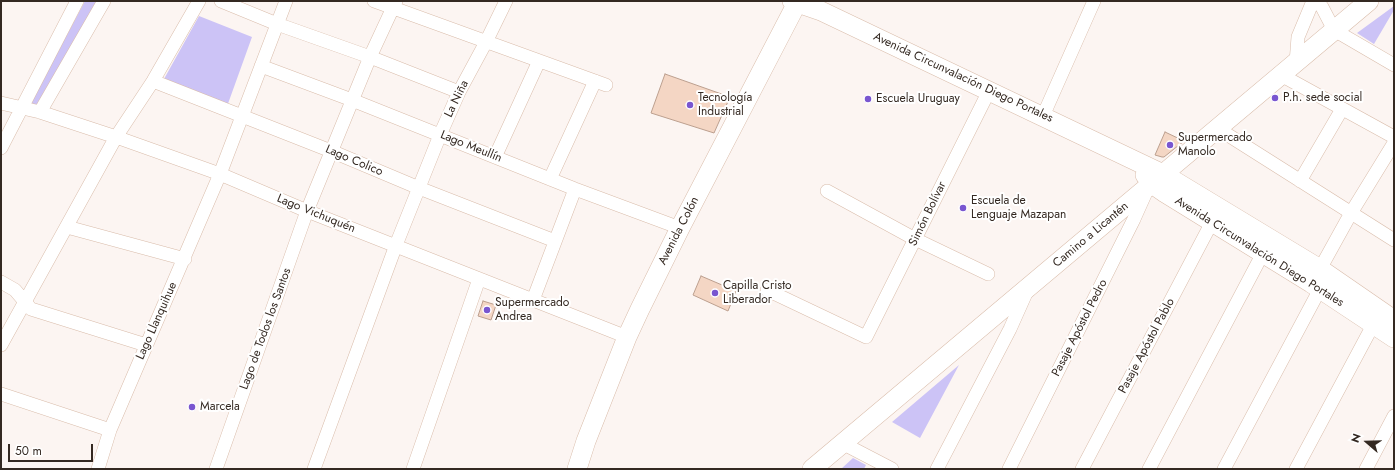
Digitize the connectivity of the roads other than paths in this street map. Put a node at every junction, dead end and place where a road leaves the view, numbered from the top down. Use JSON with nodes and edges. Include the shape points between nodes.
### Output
{"nodes":[{"id":1,"x":77,"y":1,"type":"edge"},
{"id":2,"x":104,"y":1,"type":"edge"},
{"id":3,"x":199,"y":1,"type":"edge"},
{"id":4,"x":221,"y":1,"type":"edge"},
{"id":5,"x":286,"y":1,"type":"edge"},
{"id":6,"x":374,"y":1,"type":"edge"},
{"id":7,"x":506,"y":1,"type":"edge"},
{"id":8,"x":1094,"y":1,"type":"edge"},
{"id":9,"x":1313,"y":1,"type":"edge"},
{"id":10,"x":1317,"y":1,"type":"edge"},
{"id":11,"x":1369,"y":1,"type":"edge"},
{"id":12,"x":796,"y":2,"type":"edge"},
{"id":13,"x":395,"y":4,"type":"edge"},
{"id":14,"x":277,"y":24,"type":"junction"},
{"id":15,"x":1334,"y":30,"type":"junction"},
{"id":16,"x":486,"y":42,"type":"junction"},
{"id":17,"x":370,"y":58,"type":"junction"},
{"id":18,"x":539,"y":61,"type":"junction"},
{"id":19,"x":1296,"y":63,"type":"junction"},
{"id":20,"x":1394,"y":65,"type":"edge"},
{"id":21,"x":261,"y":66,"type":"junction"},
{"id":22,"x":1281,"y":75,"type":"junction"},
{"id":23,"x":153,"y":81,"type":"junction"},
{"id":24,"x":989,"y":91,"type":"junction"},
{"id":25,"x":459,"y":92,"type":"junction"},
{"id":26,"x":352,"y":100,"type":"junction"},
{"id":27,"x":1,"y":103,"type":"edge"},
{"id":28,"x":22,"y":108,"type":"junction"},
{"id":29,"x":1342,"y":109,"type":"junction"},
{"id":30,"x":40,"y":112,"type":"junction"},
{"id":31,"x":242,"y":116,"type":"junction"},
{"id":32,"x":1043,"y":116,"type":"junction"},
{"id":33,"x":1218,"y":128,"type":"junction"},
{"id":34,"x":440,"y":135,"type":"junction"},
{"id":35,"x":116,"y":137,"type":"junction"},
{"id":36,"x":1394,"y":137,"type":"edge"},
{"id":37,"x":1394,"y":143,"type":"edge"},
{"id":38,"x":1,"y":148,"type":"edge"},
{"id":39,"x":331,"y":151,"type":"junction"},
{"id":40,"x":495,"y":157,"type":"junction"},
{"id":41,"x":220,"y":174,"type":"junction"},
{"id":42,"x":550,"y":179,"type":"junction"},
{"id":43,"x":1154,"y":181,"type":"junction"},
{"id":44,"x":1300,"y":181,"type":"junction"},
{"id":45,"x":419,"y":188,"type":"junction"},
{"id":46,"x":575,"y":189,"type":"junction"},
{"id":47,"x":827,"y":191,"type":"dead end"},
{"id":48,"x":307,"y":211,"type":"junction"},
{"id":49,"x":1351,"y":213,"type":"junction"},
{"id":50,"x":1212,"y":222,"type":"junction"},
{"id":51,"x":67,"y":227,"type":"junction"},
{"id":52,"x":680,"y":228,"type":"junction"},
{"id":53,"x":915,"y":239,"type":"junction"},
{"id":54,"x":1394,"y":240,"type":"edge"},
{"id":55,"x":555,"y":241,"type":"junction"},
{"id":56,"x":396,"y":245,"type":"junction"},
{"id":57,"x":1263,"y":253,"type":"junction"},
{"id":58,"x":184,"y":259,"type":"junction"},
{"id":59,"x":1320,"y":269,"type":"junction"},
{"id":60,"x":988,"y":274,"type":"dead end"},
{"id":61,"x":479,"y":279,"type":"junction"},
{"id":62,"x":1,"y":282,"type":"edge"},
{"id":63,"x":1029,"y":287,"type":"junction"},
{"id":64,"x":1320,"y":289,"type":"junction"},
{"id":65,"x":767,"y":290,"type":"dead end"},
{"id":66,"x":533,"y":300,"type":"junction"},
{"id":67,"x":26,"y":302,"type":"junction"},
{"id":68,"x":1394,"y":320,"type":"edge"},
{"id":69,"x":1373,"y":325,"type":"junction"},
{"id":70,"x":627,"y":337,"type":"junction"},
{"id":71,"x":1394,"y":338,"type":"edge"},
{"id":72,"x":1,"y":345,"type":"edge"},
{"id":73,"x":146,"y":345,"type":"junction"},
{"id":74,"x":1,"y":394,"type":"edge"},
{"id":75,"x":1394,"y":416,"type":"edge"},
{"id":76,"x":110,"y":430,"type":"junction"},
{"id":77,"x":842,"y":443,"type":"junction"},
{"id":78,"x":872,"y":464,"type":"edge"},
{"id":79,"x":98,"y":469,"type":"edge"},
{"id":80,"x":216,"y":469,"type":"edge"},
{"id":81,"x":314,"y":469,"type":"edge"},
{"id":82,"x":413,"y":469,"type":"edge"},
{"id":83,"x":577,"y":469,"type":"edge"},
{"id":84,"x":812,"y":469,"type":"edge"},
{"id":85,"x":892,"y":469,"type":"edge"},
{"id":86,"x":937,"y":469,"type":"edge"},
{"id":87,"x":1009,"y":469,"type":"edge"},
{"id":88,"x":1082,"y":469,"type":"edge"},
{"id":89,"x":1149,"y":469,"type":"edge"},
{"id":90,"x":1224,"y":469,"type":"edge"},
{"id":91,"x":1296,"y":469,"type":"edge"},
{"id":92,"x":1366,"y":469,"type":"edge"}],
"edges":[{"from":1,"to":28,"type":"street"},
{"from":2,"to":30,"type":"street"},
{"from":3,"to":23,"type":"street"},
{"from":4,"to":14,"type":"street"},
{"from":5,"to":14,"type":"street","name":"Lago Llanquihue"},
{"from":6,"to":13,"type":"street"},
{"from":7,"to":16,"type":"street","name":"La Niña"},
{"from":8,"to":32,"type":"street"},
{"from":9,"to":19,"type":"street","via":[[1298,37]]},
{"from":10,"to":15,"type":"street"},
{"from":11,"to":15,"type":"street","name":"Camino a Licantén"},
{"from":12,"to":24,"type":"street","name":"Avenida Circunvalación Diego Portales","via":[[821,11]]},
{"from":12,"to":52,"type":"street","name":"Avenida Colón"},
{"from":13,"to":16,"type":"street"},
{"from":13,"to":17,"type":"street","name":"Lago de Todos los Santos"},
{"from":14,"to":17,"type":"street"},
{"from":14,"to":21,"type":"street","name":"Lago Llanquihue"},
{"from":15,"to":19,"type":"street","name":"Camino a Licantén"},
{"from":15,"to":20,"type":"street"},
{"from":16,"to":18,"type":"street"},
{"from":16,"to":25,"type":"street","name":"La Niña"},
{"from":17,"to":25,"type":"street"},
{"from":17,"to":26,"type":"street","name":"Lago de Todos los Santos"},
{"from":18,"to":40,"type":"street"},
{"from":18,"to":42,"type":"street","via":[[600,82]]},
{"from":19,"to":22,"type":"street","name":"Camino a Licantén"},
{"from":21,"to":26,"type":"street","name":"Lago Meullín"},
{"from":21,"to":31,"type":"street","name":"Lago Llanquihue"},
{"from":22,"to":29,"type":"street"},
{"from":22,"to":33,"type":"street","name":"Camino a Licantén"},
{"from":23,"to":31,"type":"street","name":"Lago Colico"},
{"from":23,"to":35,"type":"street"},
{"from":24,"to":32,"type":"street","name":"Avenida Circunvalación Diego Portales"},
{"from":24,"to":53,"type":"street","name":"Simón Bolívar"},
{"from":25,"to":34,"type":"street","name":"La Niña"},
{"from":26,"to":34,"type":"street","name":"Lago Meullín"},
{"from":26,"to":39,"type":"street","name":"Lago de Todos los Santos"},
{"from":27,"to":28,"type":"street","name":"Lago Vichuquén"},
{"from":28,"to":30,"type":"street","name":"Lago Vichuquén"},
{"from":28,"to":38,"type":"street"},
{"from":29,"to":36,"type":"street"},
{"from":29,"to":44,"type":"street"},
{"from":30,"to":35,"type":"street","name":"Lago Vichuquén"},
{"from":31,"to":39,"type":"street","name":"Lago Colico"},
{"from":31,"to":41,"type":"street","name":"Lago Llanquihue"},
{"from":32,"to":43,"type":"street","name":"Avenida Circunvalación Diego Portales","via":[[1132,158]]},
{"from":33,"to":43,"type":"street","name":"Camino a Licantén"},
{"from":33,"to":44,"type":"street"},
{"from":34,"to":40,"type":"street","name":"Lago Meullín"},
{"from":34,"to":45,"type":"street","name":"La Niña"},
{"from":35,"to":41,"type":"street","name":"Lago Vichuquén"},
{"from":35,"to":51,"type":"street"},
{"from":37,"to":49,"type":"street"},
{"from":39,"to":45,"type":"street","name":"Lago Colico"},
{"from":39,"to":48,"type":"street","name":"Lago de Todos los Santos"},
{"from":40,"to":42,"type":"street","name":"Lago Meullín"},
{"from":41,"to":48,"type":"street","name":"Lago Vichuquén"},
{"from":41,"to":58,"type":"street","name":"Lago Llanquihue"},
{"from":42,"to":46,"type":"street","name":"Lago Meullín"},
{"from":43,"to":50,"type":"street","name":"Avenida Circunvalación Diego Portales"},
{"from":43,"to":59,"type":"street","name":"Avenida Circunvalación Diego Portales"},
{"from":43,"to":63,"type":"street","name":"Camino a Licantén"},
{"from":43,"to":87,"type":"street","name":"Pasaje Apóstol Pedro"},
{"from":44,"to":49,"type":"street"},
{"from":45,"to":55,"type":"street","name":"Lago Colico"},
{"from":45,"to":56,"type":"street","name":"La Niña"},
{"from":46,"to":52,"type":"street","name":"Lago Meullín"},
{"from":46,"to":55,"type":"street"},
{"from":47,"to":53,"type":"street"},
{"from":48,"to":56,"type":"street","name":"Lago Vichuquén"},
{"from":48,"to":80,"type":"street","name":"Lago de Todos los Santos"},
{"from":49,"to":54,"type":"street"},
{"from":49,"to":59,"type":"street"},
{"from":50,"to":57,"type":"street","name":"Avenida Circunvalación Diego Portales"},
{"from":50,"to":88,"type":"street","name":"Pasaje Apóstol Pablo"},
{"from":51,"to":58,"type":"street"},
{"from":51,"to":67,"type":"street"},
{"from":52,"to":70,"type":"street","name":"Avenida Colón"},
{"from":53,"to":60,"type":"street"},
{"from":53,"to":65,"type":"street","name":"Simón Bolívar","via":[[866,337]]},
{"from":55,"to":66,"type":"street"},
{"from":56,"to":61,"type":"street","name":"Lago Vichuquén"},
{"from":56,"to":81,"type":"street","name":"La Niña"},
{"from":57,"to":64,"type":"street","name":"Avenida Circunvalación Diego Portales"},
{"from":57,"to":89,"type":"street"},
{"from":58,"to":73,"type":"street","name":"Lago Llanquihue"},
{"from":59,"to":64,"type":"street"},
{"from":59,"to":68,"type":"street","name":"Avenida Circunvalación Diego Portales"},
{"from":61,"to":66,"type":"street","name":"Lago Vichuquén"},
{"from":61,"to":82,"type":"street"},
{"from":62,"to":67,"type":"street","via":[[15,290]]},
{"from":63,"to":77,"type":"street","name":"Camino a Licantén"},
{"from":63,"to":86,"type":"street","via":[[1010,330]]},
{"from":64,"to":69,"type":"street","name":"Avenida Circunvalación Diego Portales"},
{"from":64,"to":90,"type":"street"},
{"from":66,"to":70,"type":"street","name":"Lago Vichuquén"},
{"from":67,"to":72,"type":"street"},
{"from":67,"to":73,"type":"street","via":[[31,309]]},
{"from":69,"to":71,"type":"street","name":"Avenida Circunvalación Diego Portales"},
{"from":69,"to":91,"type":"street"},
{"from":70,"to":83,"type":"street","name":"Avenida Colón"},
{"from":73,"to":76,"type":"street","name":"Lago Llanquihue"},
{"from":74,"to":76,"type":"street"},
{"from":75,"to":92,"type":"street"},
{"from":76,"to":79,"type":"street","name":"Lago Llanquihue"},
{"from":77,"to":78,"type":"street"},
{"from":77,"to":84,"type":"street","name":"Camino a Licantén"},
{"from":78,"to":85,"type":"street"}]}
